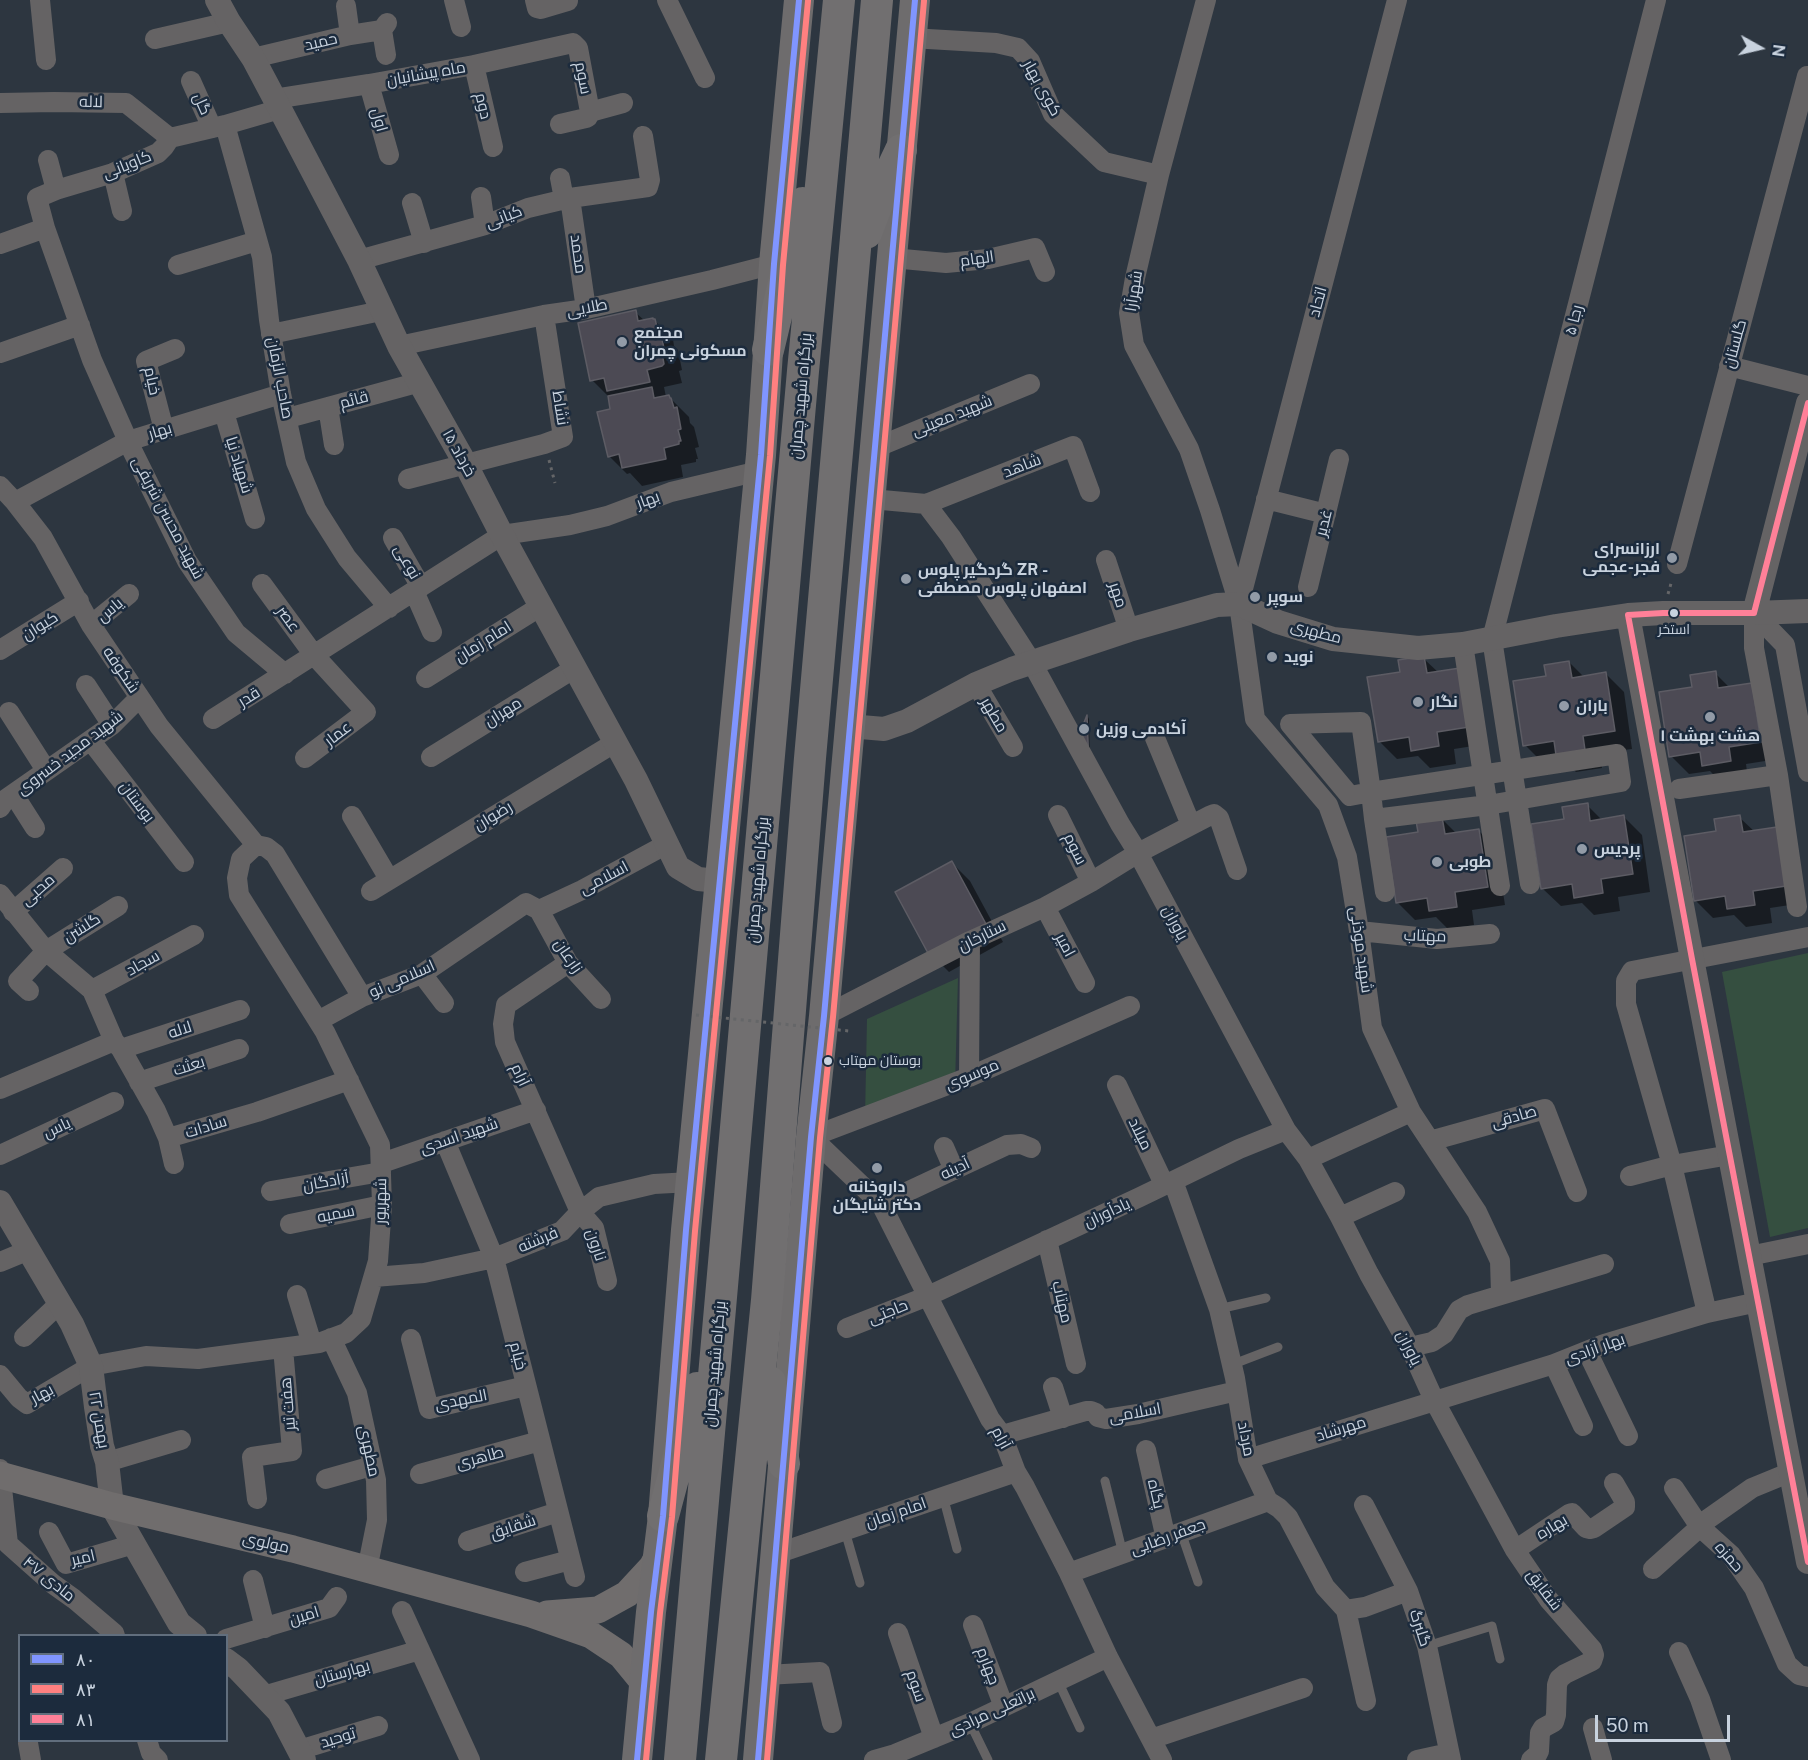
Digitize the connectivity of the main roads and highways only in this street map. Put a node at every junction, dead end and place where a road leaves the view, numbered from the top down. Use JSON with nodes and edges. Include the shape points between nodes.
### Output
{"nodes":[{"id":1,"x":799,"y":0,"type":"edge"},
{"id":2,"x":839,"y":0,"type":"edge"},
{"id":3,"x":877,"y":0,"type":"edge"},
{"id":4,"x":915,"y":0,"type":"edge"},
{"id":5,"x":831,"y":82,"type":"junction"},
{"id":6,"x":901,"y":150,"type":"junction"},
{"id":7,"x":852,"y":271,"type":"junction"},
{"id":8,"x":768,"y":350,"type":"junction"},
{"id":9,"x":720,"y":1297,"type":"junction"},
{"id":10,"x":763,"y":1344,"type":"junction"},
{"id":11,"x":784,"y":1464,"type":"junction"},
{"id":12,"x":0,"y":1473,"type":"edge"},
{"id":13,"x":663,"y":1516,"type":"junction"},
{"id":14,"x":658,"y":1556,"type":"junction"},
{"id":15,"x":531,"y":1614,"type":"junction"},
{"id":16,"x":644,"y":1683,"type":"junction"},
{"id":17,"x":637,"y":1760,"type":"edge"},
{"id":18,"x":680,"y":1760,"type":"edge"},
{"id":19,"x":722,"y":1760,"type":"edge"},
{"id":20,"x":758,"y":1760,"type":"edge"}],
"edges":[{"from":1,"to":8,"type":"main road"},
{"from":2,"to":5,"type":"highway","name":"بزرگراه شهید چمران"},
{"from":3,"to":7,"type":"highway"},
{"from":4,"to":6,"type":"main road"},
{"from":5,"to":8,"type":"highway"},
{"from":5,"to":9,"type":"highway","name":"بزرگراه شهید چمران"},
{"from":6,"to":7,"type":"highway"},
{"from":6,"to":11,"type":"main road"},
{"from":7,"to":10,"type":"highway"},
{"from":8,"to":13,"type":"main road"},
{"from":9,"to":13,"type":"highway"},
{"from":9,"to":18,"type":"highway","name":"بزرگراه شهید چمران"},
{"from":10,"to":11,"type":"highway"},
{"from":10,"to":19,"type":"highway"},
{"from":11,"to":20,"type":"main road"},
{"from":12,"to":15,"type":"main road","name":"مولوی","via":[[112,1506],[293,1549]]},
{"from":13,"to":14,"type":"main road"},
{"from":14,"to":15,"type":"main road","name":"مولوی","via":[[627,1594],[598,1610]]},
{"from":14,"to":16,"type":"main road"},
{"from":15,"to":16,"type":"main road","name":"مولوی","via":[[591,1635],[621,1655]]},
{"from":16,"to":17,"type":"main road"}]}
